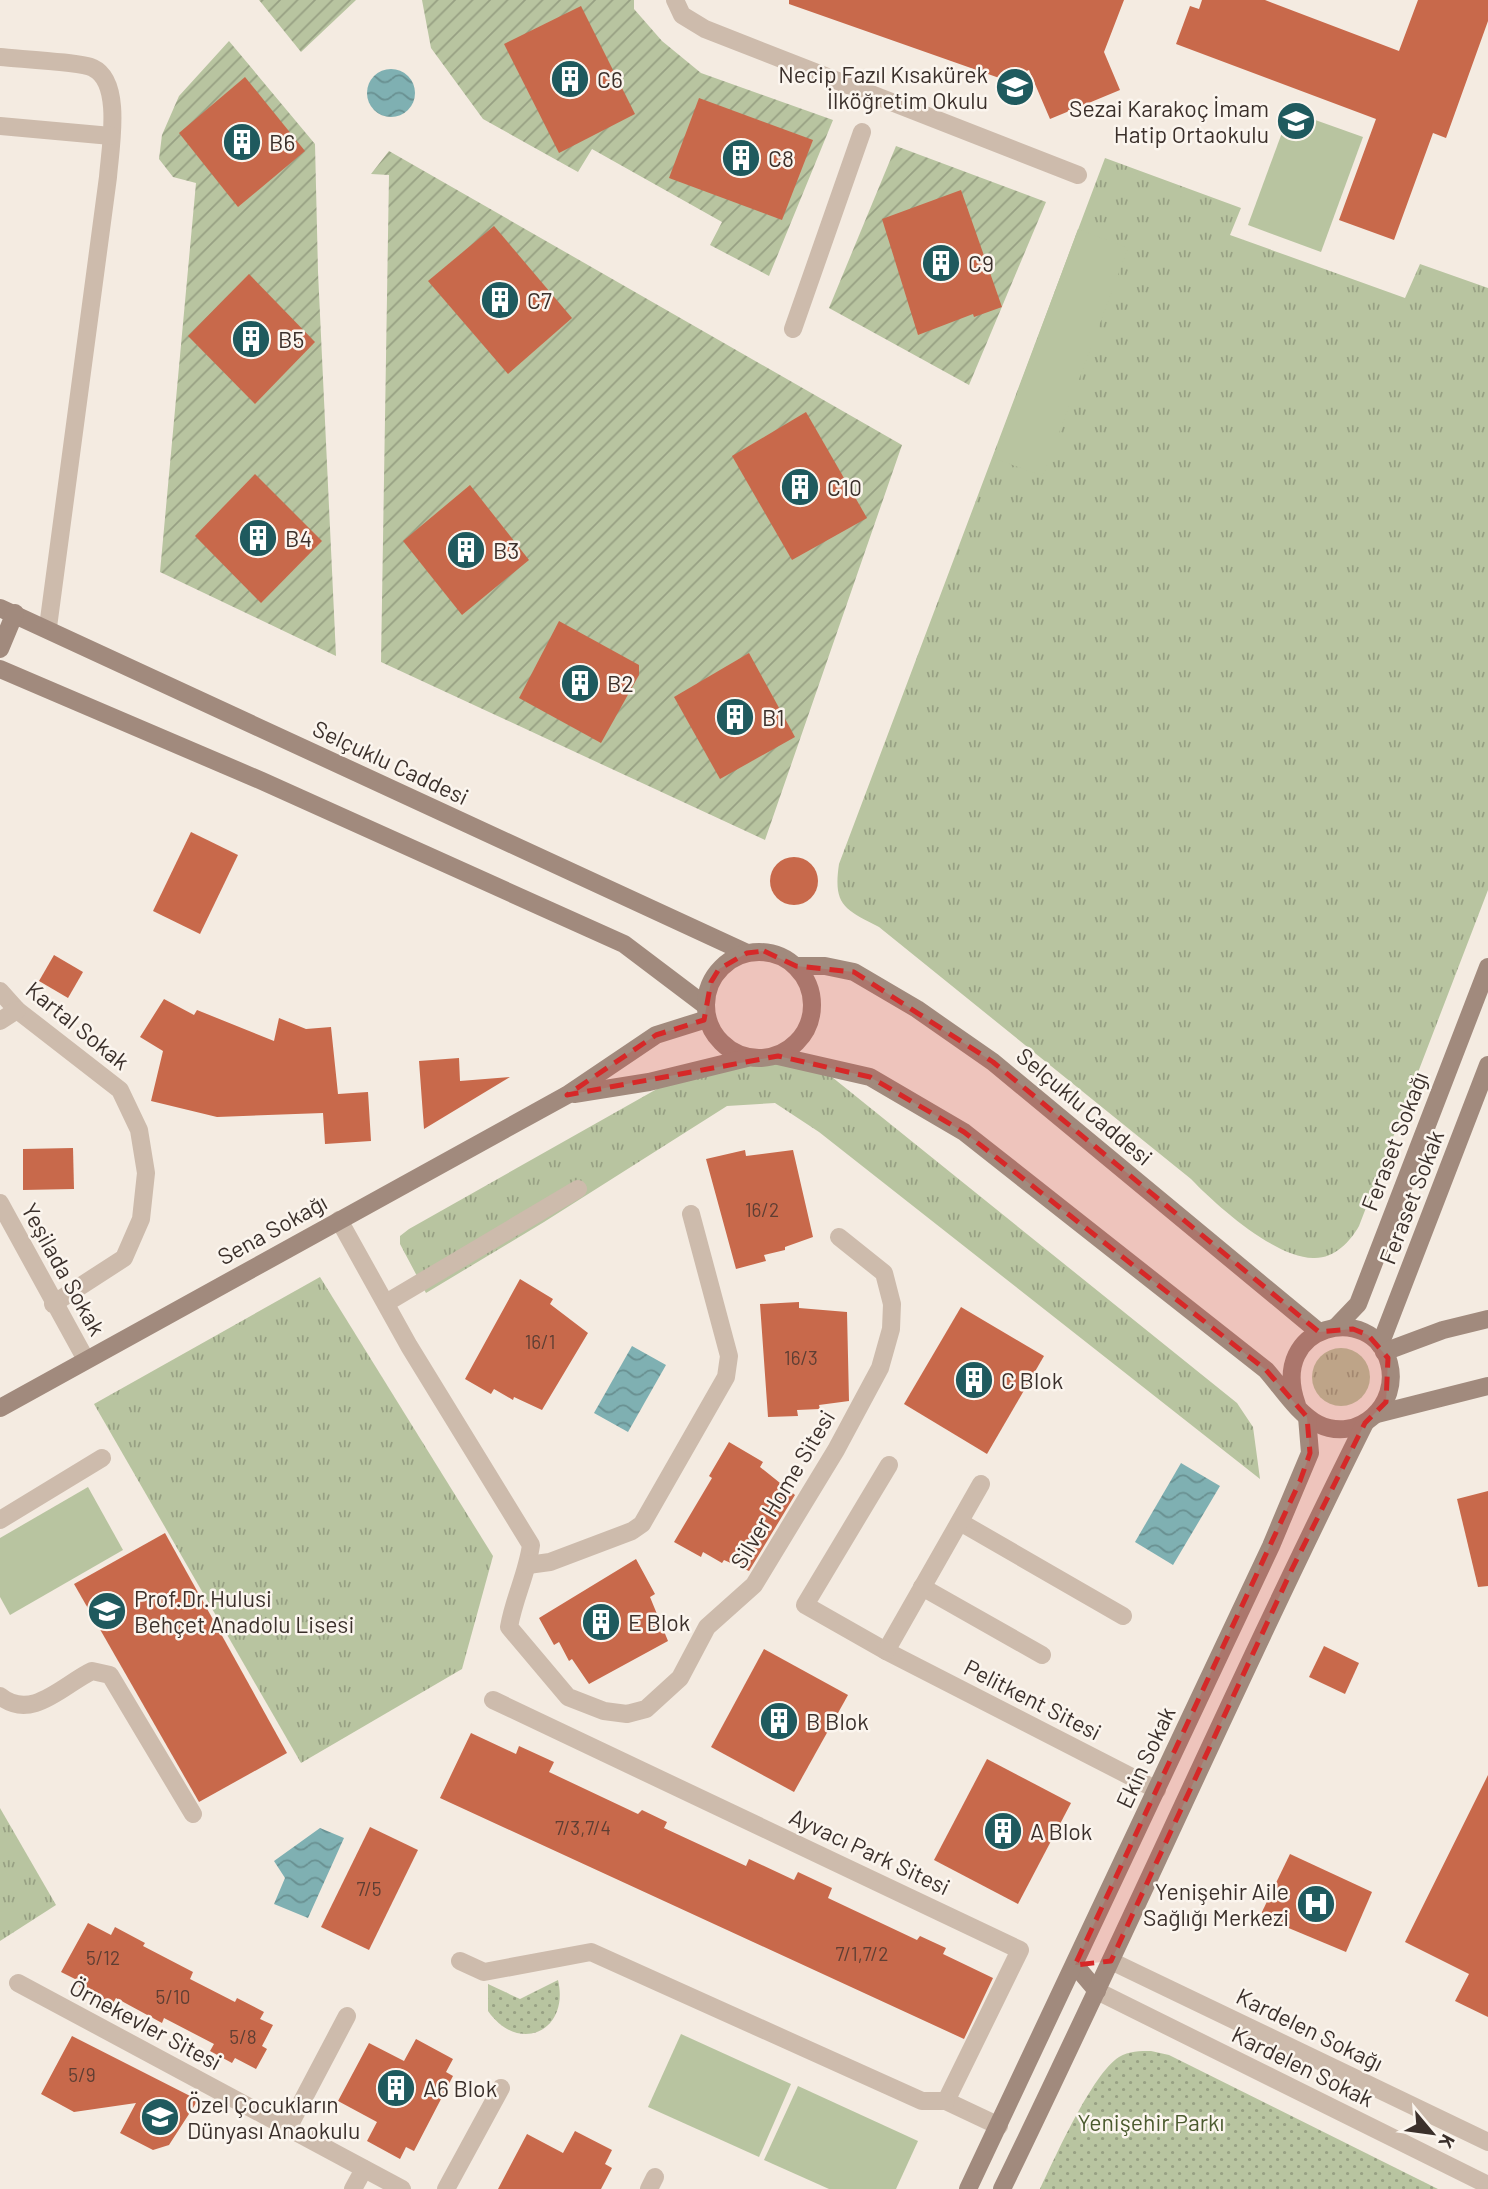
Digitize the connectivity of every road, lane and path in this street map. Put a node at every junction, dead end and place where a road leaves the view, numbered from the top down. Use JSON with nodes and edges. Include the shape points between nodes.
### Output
{"nodes":[{"id":1,"x":675,"y":0,"type":"edge"},
{"id":2,"x":0,"y":57,"type":"edge"},
{"id":3,"x":0,"y":126,"type":"edge"},
{"id":4,"x":862,"y":132,"type":"dead end"},
{"id":5,"x":111,"y":135,"type":"junction"},
{"id":6,"x":1078,"y":176,"type":"dead end"},
{"id":7,"x":793,"y":329,"type":"dead end"},
{"id":8,"x":7,"y":610,"type":"edge"},
{"id":9,"x":48,"y":627,"type":"junction"},
{"id":10,"x":0,"y":649,"type":"edge"},
{"id":11,"x":0,"y":668,"type":"edge"},
{"id":12,"x":747,"y":953,"type":"junction"},
{"id":13,"x":796,"y":966,"type":"junction"},
{"id":14,"x":1488,"y":967,"type":"edge"},
{"id":15,"x":0,"y":992,"type":"edge"},
{"id":16,"x":18,"y":1010,"type":"junction"},
{"id":17,"x":706,"y":1012,"type":"junction"},
{"id":18,"x":0,"y":1021,"type":"edge"},
{"id":19,"x":778,"y":1056,"type":"junction"},
{"id":20,"x":747,"y":1058,"type":"junction"},
{"id":21,"x":1488,"y":1065,"type":"edge"},
{"id":22,"x":567,"y":1095,"type":"junction"},
{"id":23,"x":578,"y":1189,"type":"dead end"},
{"id":24,"x":0,"y":1203,"type":"edge"},
{"id":25,"x":691,"y":1213,"type":"dead end"},
{"id":26,"x":339,"y":1220,"type":"junction"},
{"id":27,"x":839,"y":1237,"type":"dead end"},
{"id":28,"x":386,"y":1303,"type":"junction"},
{"id":29,"x":54,"y":1304,"type":"junction"},
{"id":30,"x":1488,"y":1319,"type":"edge"},
{"id":31,"x":1328,"y":1329,"type":"junction"},
{"id":32,"x":1382,"y":1349,"type":"junction"},
{"id":33,"x":85,"y":1358,"type":"junction"},
{"id":34,"x":1488,"y":1386,"type":"edge"},
{"id":35,"x":0,"y":1408,"type":"edge"},
{"id":36,"x":1302,"y":1410,"type":"junction"},
{"id":37,"x":1371,"y":1418,"type":"junction"},
{"id":38,"x":102,"y":1458,"type":"dead end"},
{"id":39,"x":889,"y":1465,"type":"dead end"},
{"id":40,"x":981,"y":1484,"type":"dead end"},
{"id":41,"x":0,"y":1520,"type":"edge"},
{"id":42,"x":960,"y":1522,"type":"junction"},
{"id":43,"x":528,"y":1565,"type":"junction"},
{"id":44,"x":922,"y":1587,"type":"junction"},
{"id":45,"x":1123,"y":1616,"type":"dead end"},
{"id":46,"x":886,"y":1651,"type":"junction"},
{"id":47,"x":1042,"y":1655,"type":"dead end"},
{"id":48,"x":0,"y":1696,"type":"edge"},
{"id":49,"x":493,"y":1700,"type":"dead end"},
{"id":50,"x":1157,"y":1790,"type":"junction"},
{"id":51,"x":193,"y":1814,"type":"dead end"},
{"id":52,"x":460,"y":1961,"type":"dead end"},
{"id":53,"x":1111,"y":1961,"type":"junction"},
{"id":54,"x":1074,"y":1965,"type":"junction"},
{"id":55,"x":18,"y":1983,"type":"dead end"},
{"id":56,"x":1097,"y":1991,"type":"junction"},
{"id":57,"x":347,"y":2016,"type":"dead end"},
{"id":58,"x":501,"y":2088,"type":"dead end"},
{"id":59,"x":946,"y":2101,"type":"junction"},
{"id":60,"x":999,"y":2126,"type":"junction"},
{"id":61,"x":288,"y":2128,"type":"junction"},
{"id":62,"x":1488,"y":2142,"type":"edge"},
{"id":63,"x":364,"y":2169,"type":"junction"},
{"id":64,"x":1488,"y":2185,"type":"edge"},
{"id":65,"x":353,"y":2189,"type":"edge"},
{"id":66,"x":402,"y":2189,"type":"edge"},
{"id":67,"x":446,"y":2189,"type":"edge"},
{"id":68,"x":968,"y":2189,"type":"edge"},
{"id":69,"x":1002,"y":2189,"type":"edge"}],
"edges":[{"from":1,"to":6,"type":"street","via":[[682,15],[705,29]]},
{"from":2,"to":5,"type":"street","via":[[93,68],[108,83]]},
{"from":3,"to":5,"type":"street"},
{"from":4,"to":7,"type":"street"},
{"from":5,"to":9,"type":"street"},
{"from":8,"to":9,"type":"street","name":"Selçuklu Caddesi"},
{"from":8,"to":10,"type":"street","name":"Selçuklu Caddesi"},
{"from":9,"to":12,"type":"street","name":"Selçuklu Caddesi"},
{"from":11,"to":17,"type":"street","via":[[624,944]]},
{"from":12,"to":13,"type":"street","via":[[773,954]]},
{"from":12,"to":17,"type":"street","via":[[719,969],[711,982]]},
{"from":13,"to":19,"type":"street","via":[[812,997],[812,1014],[795,1045]]},
{"from":13,"to":31,"type":"street","name":"Selçuklu Caddesi","via":[[854,972],[916,1009],[993,1062]]},
{"from":14,"to":31,"type":"street","name":"Feraset Sokağı","via":[[1358,1304]]},
{"from":15,"to":16,"type":"street","name":"Kartal Sokak"},
{"from":16,"to":18,"type":"street"},
{"from":16,"to":29,"type":"street","name":"Kartal Sokak","via":[[120,1090],[139,1130],[146,1173],[141,1219],[124,1258]]},
{"from":17,"to":20,"type":"street","via":[[719,1041]]},
{"from":17,"to":22,"type":"street","via":[[656,1035]]},
{"from":19,"to":20,"type":"street"},
{"from":19,"to":36,"type":"street","via":[[870,1077],[964,1132],[1266,1370]]},
{"from":20,"to":22,"type":"street","via":[[649,1082]]},
{"from":21,"to":32,"type":"street","name":"Feraset Sokak"},
{"from":22,"to":26,"type":"street","name":"Sena Sokağı"},
{"from":23,"to":28,"type":"street"},
{"from":24,"to":29,"type":"street","name":"Yeşilada Sokak"},
{"from":25,"to":43,"type":"street","via":[[729,1356],[726,1377],[642,1524],[550,1562]]},
{"from":26,"to":28,"type":"street","name":"Silver Home Sitesi"},
{"from":26,"to":33,"type":"street","name":"Sena Sokağı"},
{"from":27,"to":43,"type":"street","name":"Silver Home Sitesi","via":[[884,1273],[892,1304],[891,1329],[880,1368],[754,1585],[707,1627],[680,1678],[659,1701],[627,1714],[568,1697],[509,1627]]},
{"from":28,"to":43,"type":"street","name":"Silver Home Sitesi","via":[[531,1545]]},
{"from":29,"to":33,"type":"street","name":"Yeşilada Sokak"},
{"from":30,"to":32,"type":"street"},
{"from":31,"to":32,"type":"street","via":[[1353,1329]]},
{"from":31,"to":36,"type":"street","via":[[1306,1341],[1295,1355],[1291,1388]]},
{"from":32,"to":37,"type":"street","via":[[1391,1388]]},
{"from":33,"to":35,"type":"street","name":"Sena Sokağı"},
{"from":34,"to":37,"type":"street"},
{"from":36,"to":37,"type":"street","via":[[1320,1425],[1335,1429]]},
{"from":36,"to":50,"type":"street","name":"Ekin Sokak","via":[[1310,1453],[1300,1481]]},
{"from":37,"to":53,"type":"street","via":[[1292,1569]]},
{"from":38,"to":41,"type":"street"},
{"from":39,"to":46,"type":"street","name":"Pelitkent Sitesi","via":[[806,1605]]},
{"from":40,"to":42,"type":"street"},
{"from":42,"to":44,"type":"street"},
{"from":42,"to":45,"type":"street"},
{"from":44,"to":46,"type":"street"},
{"from":44,"to":47,"type":"street","name":"Pelitkent Sitesi"},
{"from":46,"to":50,"type":"street","name":"Pelitkent Sitesi"},
{"from":48,"to":51,"type":"street","via":[[12,1703],[38,1704],[92,1671],[110,1675]]},
{"from":49,"to":59,"type":"street","name":"Ayvacı Park Sitesi","via":[[1020,1950]]},
{"from":50,"to":54,"type":"street","name":"Ekin Sokak"},
{"from":52,"to":59,"type":"street","via":[[484,1972],[591,1952],[922,2101]]},
{"from":53,"to":54,"type":"street"},
{"from":53,"to":56,"type":"street"},
{"from":53,"to":62,"type":"street","name":"Kardelen Sokağı"},
{"from":54,"to":56,"type":"street"},
{"from":54,"to":60,"type":"street","name":"Ekin Sokak"},
{"from":55,"to":61,"type":"street","name":"Örnekevler Sitesi"},
{"from":56,"to":64,"type":"street","name":"Kardelen Sokak"},
{"from":56,"to":69,"type":"street"},
{"from":57,"to":61,"type":"street"},
{"from":58,"to":67,"type":"street"},
{"from":59,"to":60,"type":"street"},
{"from":60,"to":68,"type":"street","name":"Ekin Sokak"},
{"from":61,"to":63,"type":"street","name":"Örnekevler Sitesi"},
{"from":63,"to":65,"type":"street"},
{"from":63,"to":66,"type":"street","name":"Örnekevler Sitesi"}]}
